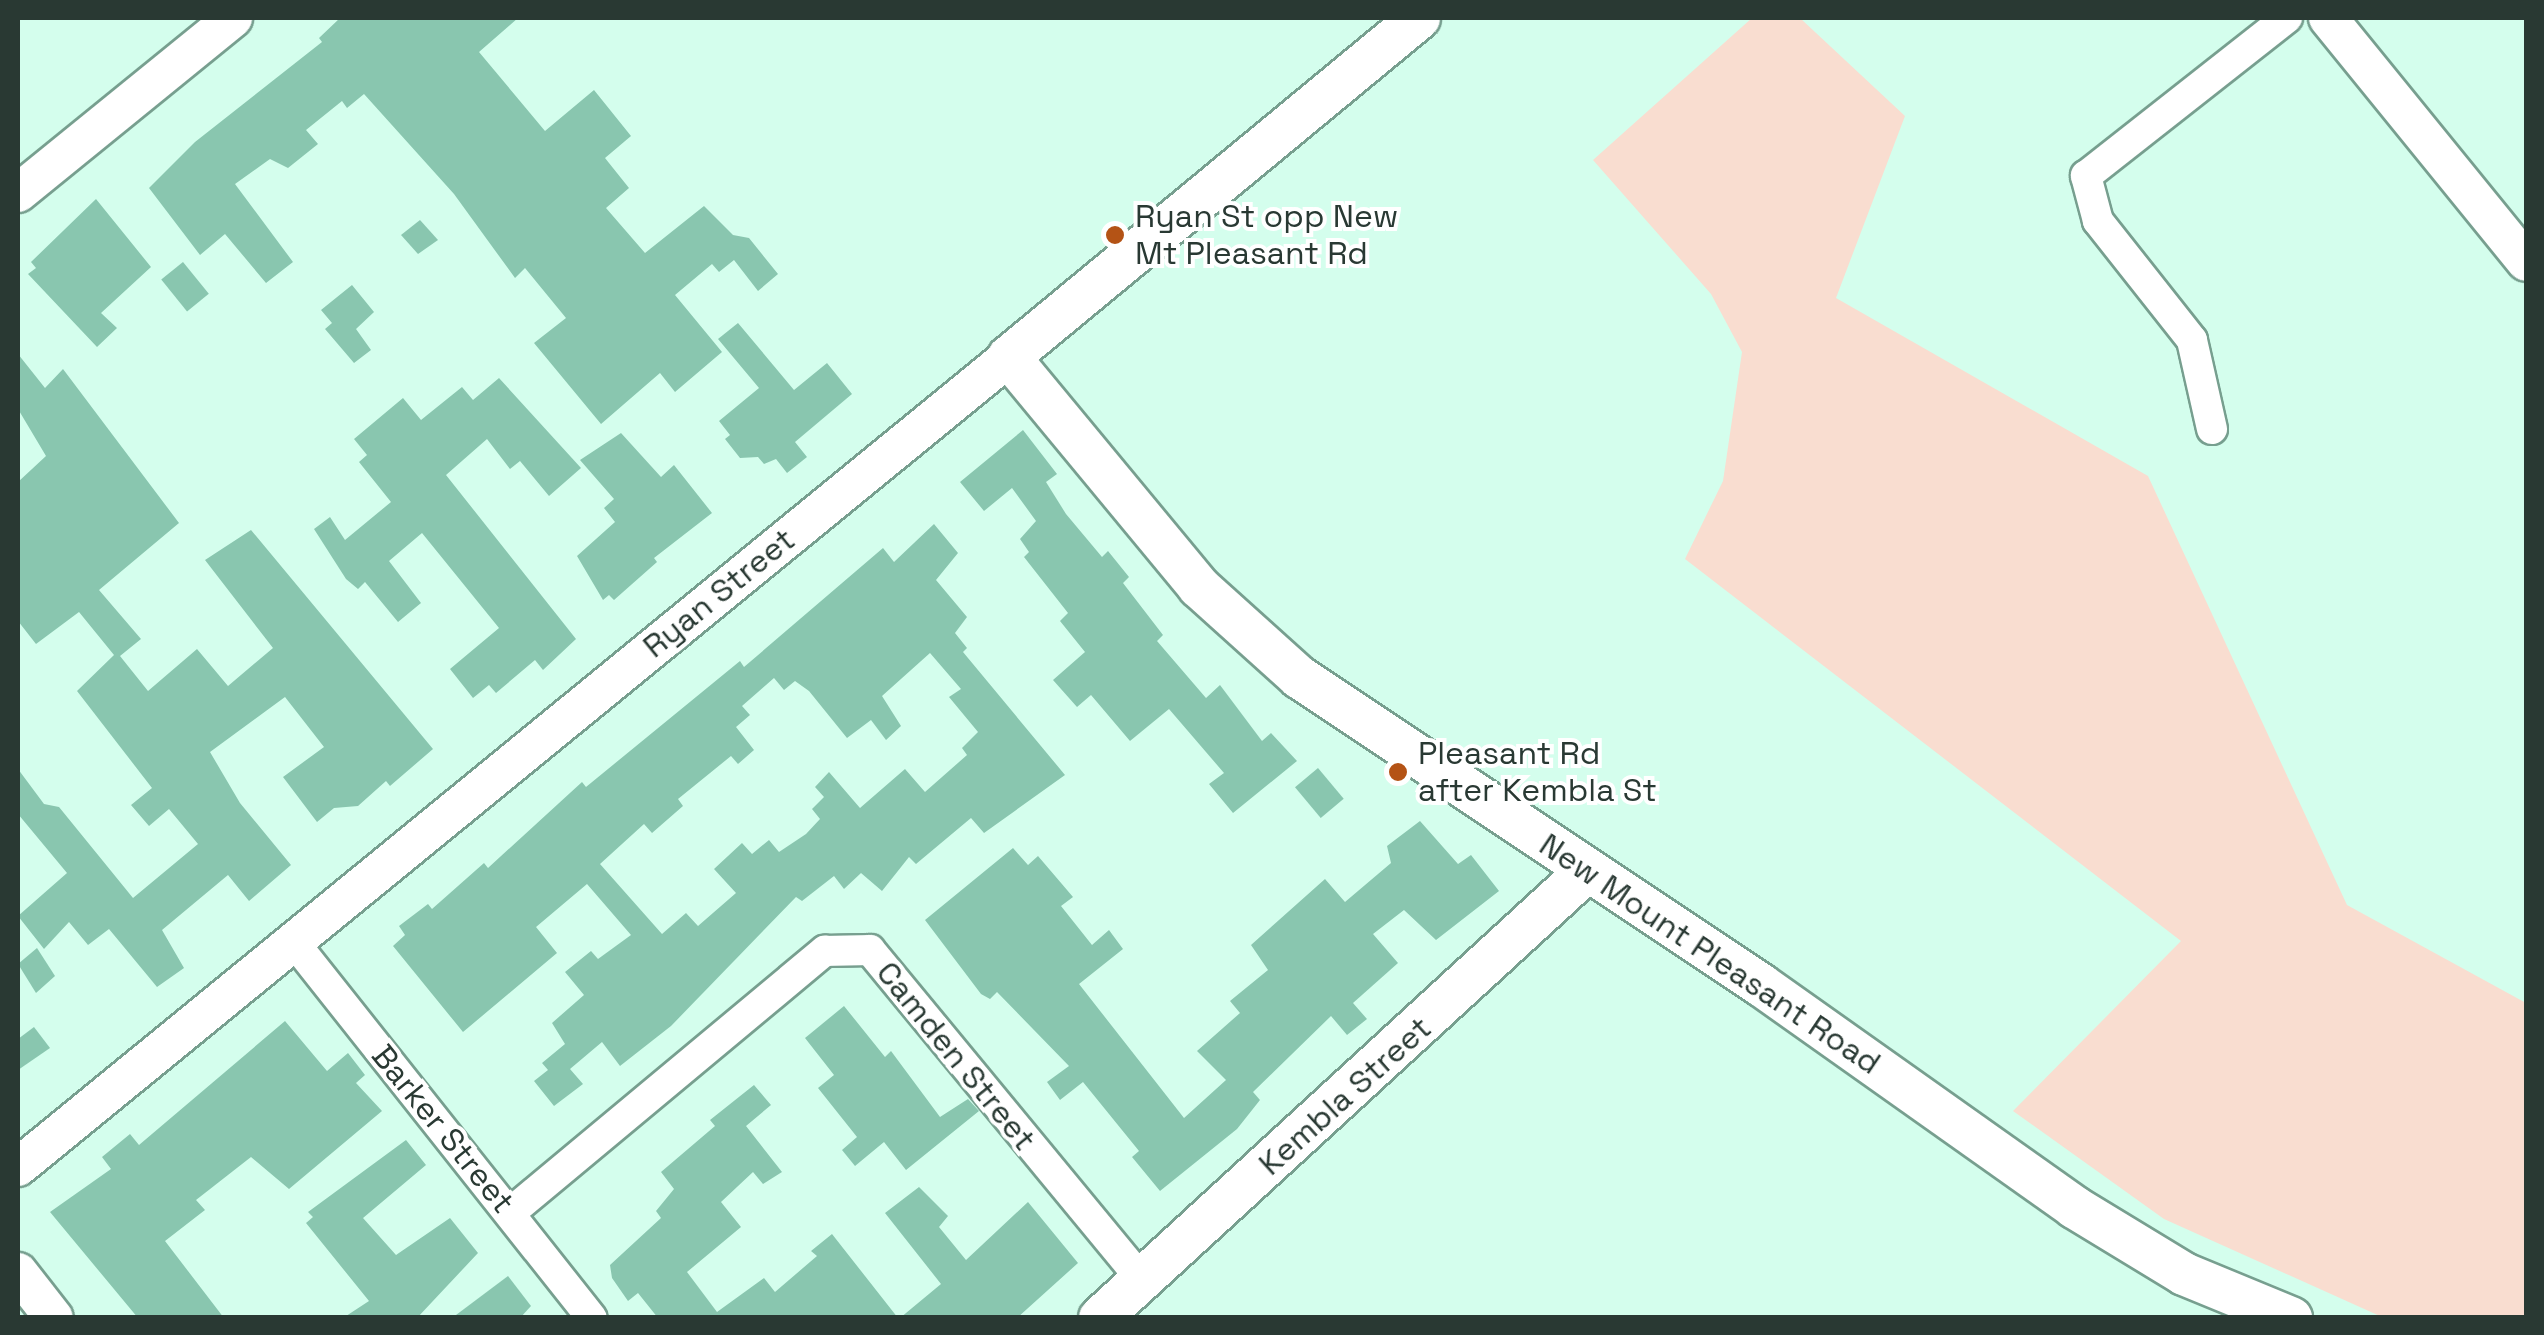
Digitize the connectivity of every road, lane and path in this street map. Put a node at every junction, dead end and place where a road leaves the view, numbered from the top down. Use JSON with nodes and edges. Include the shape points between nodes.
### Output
{"nodes":[{"id":1,"x":234,"y":18,"type":"edge"},
{"id":2,"x":1420,"y":18,"type":"edge"},
{"id":3,"x":2287,"y":18,"type":"edge"},
{"id":4,"x":2328,"y":18,"type":"edge"},
{"id":5,"x":18,"y":193,"type":"edge"},
{"id":6,"x":2526,"y":262,"type":"edge"},
{"id":7,"x":1010,"y":357,"type":"junction"},
{"id":8,"x":2212,"y":430,"type":"dead end"},
{"id":9,"x":1587,"y":871,"type":"junction"},
{"id":10,"x":293,"y":940,"type":"junction"},
{"id":11,"x":18,"y":1167,"type":"edge"},
{"id":12,"x":510,"y":1214,"type":"junction"},
{"id":13,"x":18,"y":1272,"type":"edge"},
{"id":14,"x":1142,"y":1280,"type":"junction"},
{"id":15,"x":54,"y":1318,"type":"edge"},
{"id":16,"x":592,"y":1318,"type":"edge"},
{"id":17,"x":1100,"y":1318,"type":"edge"},
{"id":18,"x":2292,"y":1318,"type":"edge"}],
"edges":[{"from":1,"to":5,"type":"street"},
{"from":2,"to":7,"type":"main road","name":"Ryan Street"},
{"from":3,"to":8,"type":"street","via":[[2086,176],[2098,221],[2192,340]]},
{"from":4,"to":6,"type":"street"},
{"from":7,"to":9,"type":"main road","name":"New Mount Pleasant Road","via":[[1199,587],[1257,645]]},
{"from":7,"to":10,"type":"street","name":"Ryan Street"},
{"from":9,"to":14,"type":"main road","name":"Kembla Street"},
{"from":9,"to":18,"type":"main road","name":"New Mount Pleasant Road","via":[[2074,1207],[2184,1274]]},
{"from":10,"to":11,"type":"street","name":"Ryan Street"},
{"from":10,"to":12,"type":"street","name":"Barker Street"},
{"from":12,"to":14,"type":"street","name":"Camden Street","via":[[825,951],[870,950]]},
{"from":12,"to":16,"type":"street","name":"Barker Street"},
{"from":13,"to":15,"type":"street"},
{"from":14,"to":17,"type":"main road","name":"Kembla Street"}]}
